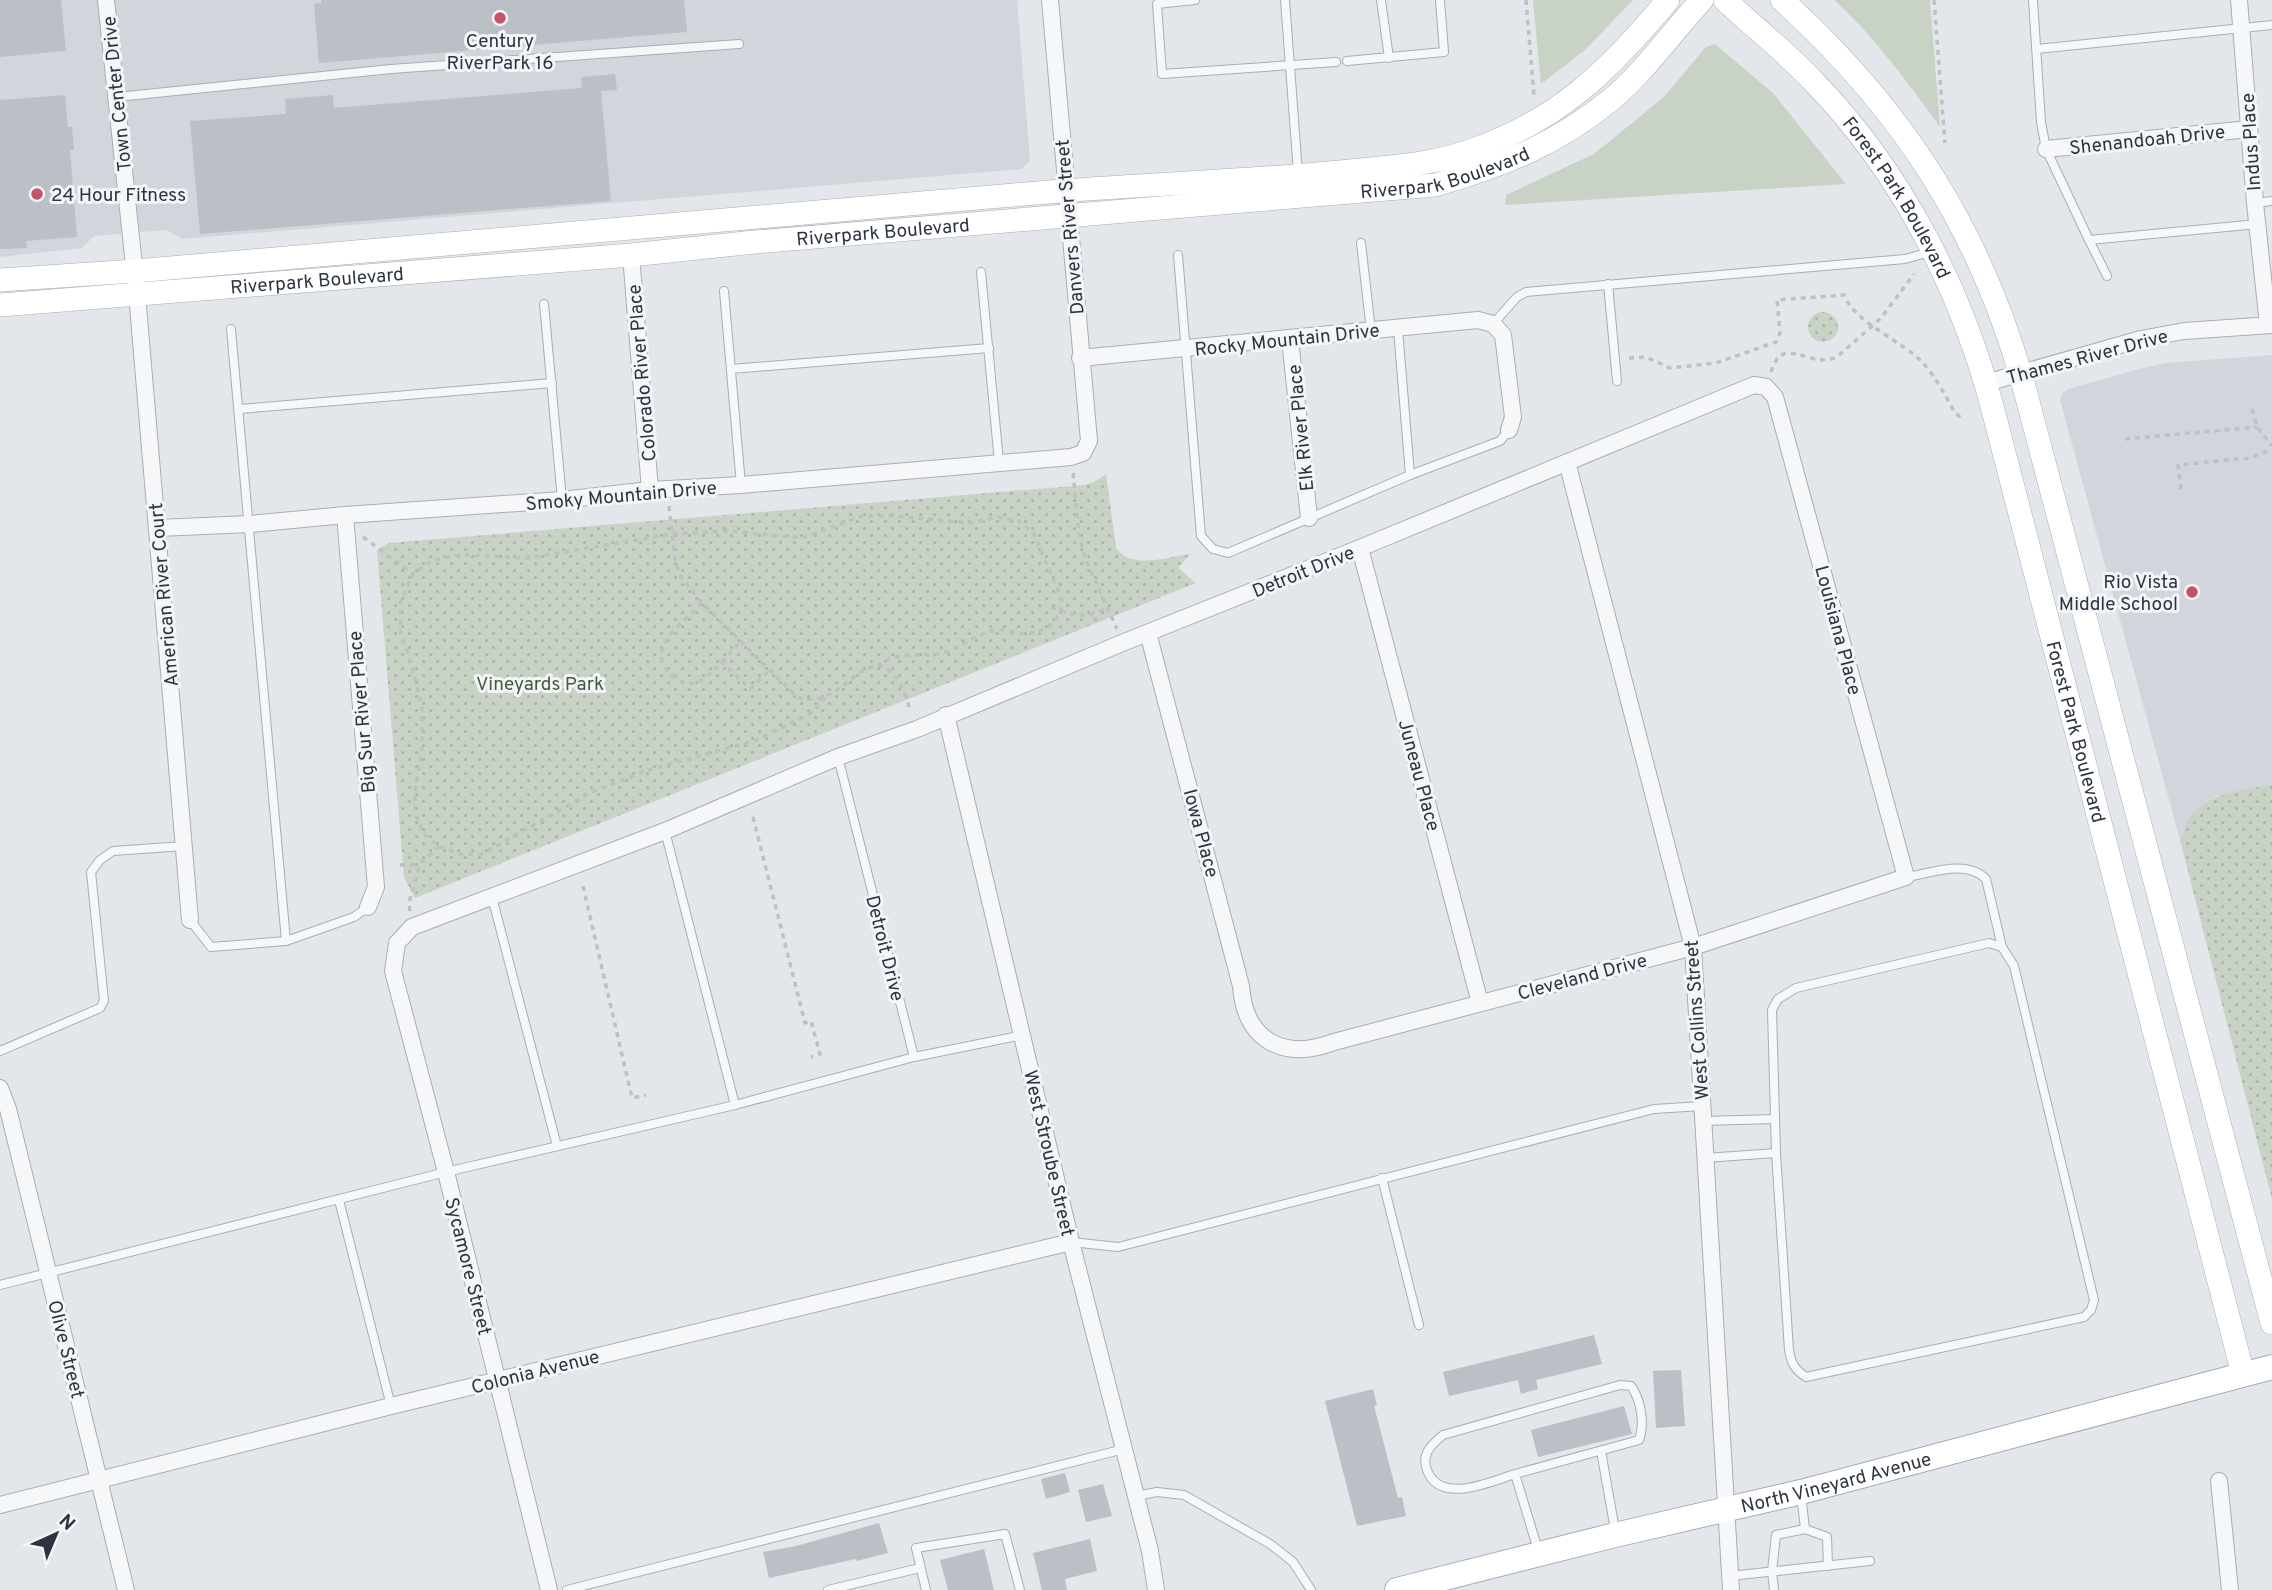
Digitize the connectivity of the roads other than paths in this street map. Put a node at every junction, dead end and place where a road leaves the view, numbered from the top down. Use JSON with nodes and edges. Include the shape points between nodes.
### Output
{"nodes":[{"id":1,"x":106,"y":0,"type":"edge"},
{"id":2,"x":1050,"y":0,"type":"edge"},
{"id":3,"x":1195,"y":0,"type":"edge"},
{"id":4,"x":1285,"y":0,"type":"edge"},
{"id":5,"x":1381,"y":0,"type":"edge"},
{"id":6,"x":1440,"y":0,"type":"edge"},
{"id":7,"x":1668,"y":0,"type":"edge"},
{"id":8,"x":1702,"y":0,"type":"edge"},
{"id":9,"x":1725,"y":0,"type":"edge"},
{"id":10,"x":1782,"y":0,"type":"edge"},
{"id":11,"x":2033,"y":0,"type":"edge"},
{"id":12,"x":2239,"y":0,"type":"edge"},
{"id":13,"x":2272,"y":25,"type":"edge"},
{"id":14,"x":2241,"y":28,"type":"junction"},
{"id":15,"x":739,"y":44,"type":"dead end"},
{"id":16,"x":2037,"y":49,"type":"junction"},
{"id":17,"x":1388,"y":58,"type":"junction"},
{"id":18,"x":1346,"y":61,"type":"dead end"},
{"id":19,"x":1336,"y":62,"type":"dead end"},
{"id":20,"x":1292,"y":67,"type":"junction"},
{"id":21,"x":117,"y":97,"type":"junction"},
{"id":22,"x":2249,"y":129,"type":"junction"},
{"id":23,"x":2046,"y":149,"type":"junction"},
{"id":24,"x":1298,"y":176,"type":"junction"},
{"id":25,"x":1067,"y":191,"type":"junction"},
{"id":26,"x":2272,"y":201,"type":"edge"},
{"id":27,"x":2255,"y":203,"type":"junction"},
{"id":28,"x":1069,"y":217,"type":"junction"},
{"id":29,"x":2258,"y":224,"type":"junction"},
{"id":30,"x":2089,"y":240,"type":"junction"},
{"id":31,"x":1361,"y":243,"type":"dead end"},
{"id":32,"x":1933,"y":251,"type":"junction"},
{"id":33,"x":631,"y":255,"type":"junction"},
{"id":34,"x":1178,"y":255,"type":"dead end"},
{"id":35,"x":135,"y":271,"type":"junction"},
{"id":36,"x":981,"y":272,"type":"dead end"},
{"id":37,"x":2108,"y":275,"type":"dead end"},
{"id":38,"x":0,"y":280,"type":"edge"},
{"id":39,"x":1608,"y":284,"type":"junction"},
{"id":40,"x":724,"y":291,"type":"dead end"},
{"id":41,"x":137,"y":294,"type":"junction"},
{"id":42,"x":544,"y":304,"type":"dead end"},
{"id":43,"x":0,"y":306,"type":"edge"},
{"id":44,"x":1493,"y":324,"type":"junction"},
{"id":45,"x":2270,"y":325,"type":"edge"},
{"id":46,"x":231,"y":329,"type":"dead end"},
{"id":47,"x":1398,"y":329,"type":"junction"},
{"id":48,"x":1371,"y":331,"type":"junction"},
{"id":49,"x":1290,"y":339,"type":"junction"},
{"id":50,"x":989,"y":348,"type":"junction"},
{"id":51,"x":1185,"y":349,"type":"junction"},
{"id":52,"x":1080,"y":358,"type":"junction"},
{"id":53,"x":731,"y":369,"type":"junction"},
{"id":54,"x":2021,"y":373,"type":"junction"},
{"id":55,"x":1617,"y":381,"type":"dead end"},
{"id":56,"x":552,"y":383,"type":"junction"},
{"id":57,"x":1986,"y":383,"type":"junction"},
{"id":58,"x":1766,"y":387,"type":"joint"},
{"id":59,"x":240,"y":409,"type":"junction"},
{"id":60,"x":1509,"y":430,"type":"joint"},
{"id":61,"x":1077,"y":455,"type":"joint"},
{"id":62,"x":999,"y":462,"type":"junction"},
{"id":63,"x":1567,"y":462,"type":"junction"},
{"id":64,"x":1410,"y":475,"type":"junction"},
{"id":65,"x":741,"y":485,"type":"junction"},
{"id":66,"x":659,"y":490,"type":"junction"},
{"id":67,"x":562,"y":500,"type":"junction"},
{"id":68,"x":345,"y":515,"type":"junction"},
{"id":69,"x":1309,"y":518,"type":"junction"},
{"id":70,"x":250,"y":524,"type":"junction"},
{"id":71,"x":158,"y":528,"type":"junction"},
{"id":72,"x":1360,"y":548,"type":"junction"},
{"id":73,"x":1148,"y":633,"type":"junction"},
{"id":74,"x":946,"y":715,"type":"junction"},
{"id":75,"x":838,"y":757,"type":"junction"},
{"id":76,"x":664,"y":831,"type":"junction"},
{"id":77,"x":184,"y":846,"type":"junction"},
{"id":78,"x":1906,"y":877,"type":"junction"},
{"id":79,"x":492,"y":897,"type":"junction"},
{"id":80,"x":369,"y":907,"type":"joint"},
{"id":81,"x":190,"y":920,"type":"joint"},
{"id":82,"x":286,"y":941,"type":"junction"},
{"id":83,"x":397,"y":943,"type":"joint"},
{"id":84,"x":1693,"y":947,"type":"junction"},
{"id":85,"x":2002,"y":947,"type":"junction"},
{"id":86,"x":1480,"y":1003,"type":"junction"},
{"id":87,"x":1258,"y":1031,"type":"joint"},
{"id":88,"x":1023,"y":1035,"type":"junction"},
{"id":89,"x":0,"y":1051,"type":"edge"},
{"id":90,"x":914,"y":1058,"type":"junction"},
{"id":91,"x":0,"y":1088,"type":"edge"},
{"id":92,"x":734,"y":1105,"type":"junction"},
{"id":93,"x":1703,"y":1113,"type":"junction"},
{"id":94,"x":1775,"y":1119,"type":"junction"},
{"id":95,"x":557,"y":1146,"type":"junction"},
{"id":96,"x":1776,"y":1153,"type":"junction"},
{"id":97,"x":1706,"y":1158,"type":"junction"},
{"id":98,"x":446,"y":1172,"type":"junction"},
{"id":99,"x":1382,"y":1178,"type":"junction"},
{"id":100,"x":339,"y":1200,"type":"junction"},
{"id":101,"x":1071,"y":1242,"type":"junction"},
{"id":102,"x":48,"y":1273,"type":"junction"},
{"id":103,"x":0,"y":1285,"type":"edge"},
{"id":104,"x":2272,"y":1323,"type":"edge"},
{"id":105,"x":1419,"y":1325,"type":"dead end"},
{"id":106,"x":2272,"y":1367,"type":"edge"},
{"id":107,"x":2243,"y":1374,"type":"junction"},
{"id":108,"x":497,"y":1381,"type":"junction"},
{"id":109,"x":391,"y":1406,"type":"junction"},
{"id":110,"x":1125,"y":1449,"type":"junction"},
{"id":111,"x":1601,"y":1451,"type":"junction"},
{"id":112,"x":1515,"y":1474,"type":"junction"},
{"id":113,"x":98,"y":1480,"type":"junction"},
{"id":114,"x":2219,"y":1482,"type":"dead end"},
{"id":115,"x":1801,"y":1492,"type":"junction"},
{"id":116,"x":1136,"y":1496,"type":"junction"},
{"id":117,"x":0,"y":1504,"type":"edge"},
{"id":118,"x":1727,"y":1508,"type":"junction"},
{"id":119,"x":1805,"y":1529,"type":"junction"},
{"id":120,"x":1615,"y":1535,"type":"junction"},
{"id":121,"x":1540,"y":1556,"type":"junction"},
{"id":122,"x":1870,"y":1562,"type":"dead end"},
{"id":123,"x":1828,"y":1566,"type":"junction"},
{"id":124,"x":920,"y":1568,"type":"junction"},
{"id":125,"x":1772,"y":1571,"type":"junction"},
{"id":126,"x":1730,"y":1583,"type":"edge"},
{"id":127,"x":1452,"y":1584,"type":"edge"},
{"id":128,"x":126,"y":1590,"type":"edge"},
{"id":129,"x":550,"y":1590,"type":"edge"},
{"id":130,"x":567,"y":1590,"type":"edge"},
{"id":131,"x":828,"y":1590,"type":"edge"},
{"id":132,"x":926,"y":1590,"type":"edge"},
{"id":133,"x":1020,"y":1590,"type":"edge"},
{"id":134,"x":1156,"y":1590,"type":"edge"},
{"id":135,"x":1311,"y":1590,"type":"edge"},
{"id":136,"x":1397,"y":1590,"type":"edge"},
{"id":137,"x":1774,"y":1590,"type":"edge"},
{"id":138,"x":2230,"y":1590,"type":"edge"}],
"edges":[{"from":1,"to":21,"type":"street","name":"Town Center Drive"},
{"from":2,"to":25,"type":"street","name":"Danvers River Street"},
{"from":3,"to":20,"type":"lane","via":[[1157,4],[1162,74]]},
{"from":4,"to":20,"type":"lane"},
{"from":5,"to":17,"type":"lane"},
{"from":6,"to":17,"type":"lane","via":[[1444,52]]},
{"from":7,"to":24,"type":"street","name":"Riverpark Boulevard","via":[[1598,77],[1514,133],[1464,153],[1419,164]]},
{"from":8,"to":28,"type":"street","name":"Riverpark Boulevard","via":[[1613,98],[1559,136],[1495,167],[1435,186]]},
{"from":9,"to":32,"type":"street","name":"Forest Park Boulevard","via":[[1788,55],[1843,114],[1890,177]]},
{"from":10,"to":54,"type":"street","name":"Forest Park Boulevard","via":[[1852,68],[1937,181],[1983,268]]},
{"from":11,"to":16,"type":"lane"},
{"from":12,"to":14,"type":"street","name":"Indus Place"},
{"from":13,"to":14,"type":"lane"},
{"from":14,"to":16,"type":"lane"},
{"from":14,"to":22,"type":"street","name":"Indus Place"},
{"from":15,"to":21,"type":"lane","via":[[391,69]]},
{"from":16,"to":23,"type":"lane"},
{"from":17,"to":18,"type":"lane"},
{"from":19,"to":20,"type":"lane"},
{"from":20,"to":24,"type":"lane"},
{"from":21,"to":35,"type":"street","name":"Town Center Drive"},
{"from":22,"to":23,"type":"street","name":"Shenandoah Drive"},
{"from":22,"to":27,"type":"street","name":"Indus Place"},
{"from":23,"to":30,"type":"lane"},
{"from":24,"to":25,"type":"street","name":"Riverpark Boulevard"},
{"from":25,"to":28,"type":"street","name":"Danvers River Street"},
{"from":25,"to":35,"type":"street","name":"Riverpark Boulevard"},
{"from":26,"to":27,"type":"lane"},
{"from":27,"to":29,"type":"street","name":"Indus Place"},
{"from":28,"to":33,"type":"street","name":"Riverpark Boulevard"},
{"from":28,"to":52,"type":"street","name":"Danvers River Street"},
{"from":29,"to":30,"type":"lane"},
{"from":29,"to":45,"type":"street","name":"Indus Place"},
{"from":30,"to":37,"type":"lane"},
{"from":31,"to":48,"type":"lane"},
{"from":32,"to":39,"type":"lane","via":[[1905,259]]},
{"from":32,"to":57,"type":"street","name":"Forest Park Boulevard"},
{"from":33,"to":41,"type":"street","name":"Riverpark Boulevard"},
{"from":33,"to":66,"type":"street","name":"Colorado River Place"},
{"from":34,"to":51,"type":"lane"},
{"from":35,"to":38,"type":"street","name":"Riverpark Boulevard"},
{"from":35,"to":41,"type":"street","name":"American River Court"},
{"from":36,"to":50,"type":"lane"},
{"from":39,"to":44,"type":"lane","via":[[1527,292]]},
{"from":39,"to":55,"type":"lane"},
{"from":40,"to":53,"type":"lane"},
{"from":41,"to":43,"type":"street","name":"Riverpark Boulevard"},
{"from":41,"to":71,"type":"street","name":"American River Court"},
{"from":42,"to":56,"type":"lane"},
{"from":44,"to":47,"type":"street","name":"Rocky Mountain Drive","via":[[1478,320]]},
{"from":44,"to":60,"type":"street","via":[[1503,335],[1513,418]]},
{"from":45,"to":54,"type":"street","name":"Thames River Drive","via":[[2141,339]]},
{"from":46,"to":59,"type":"lane"},
{"from":47,"to":48,"type":"street","name":"Rocky Mountain Drive"},
{"from":47,"to":64,"type":"lane"},
{"from":48,"to":49,"type":"street","name":"Rocky Mountain Drive"},
{"from":49,"to":51,"type":"street","name":"Rocky Mountain Drive"},
{"from":49,"to":69,"type":"street","name":"Elk River Place"},
{"from":50,"to":53,"type":"lane"},
{"from":50,"to":62,"type":"lane"},
{"from":51,"to":52,"type":"street","name":"Rocky Mountain Drive"},
{"from":51,"to":69,"type":"lane","via":[[1201,536],[1213,550],[1228,553]]},
{"from":52,"to":61,"type":"street","name":"Danvers River Street","via":[[1089,441]]},
{"from":53,"to":65,"type":"lane"},
{"from":54,"to":57,"type":"street","name":"Thames River Drive"},
{"from":54,"to":104,"type":"street","name":"Forest Park Boulevard"},
{"from":56,"to":59,"type":"lane"},
{"from":56,"to":67,"type":"lane"},
{"from":57,"to":107,"type":"street","name":"Forest Park Boulevard"},
{"from":58,"to":63,"type":"street","name":"Detroit Drive","via":[[1754,385]]},
{"from":58,"to":78,"type":"street","name":"Louisiana Place","via":[[1775,397]]},
{"from":59,"to":70,"type":"lane"},
{"from":60,"to":64,"type":"lane","via":[[1500,441]]},
{"from":61,"to":62,"type":"street","name":"Smoky Mountain Drive"},
{"from":62,"to":65,"type":"street","name":"Smoky Mountain Drive"},
{"from":63,"to":72,"type":"street","name":"Detroit Drive"},
{"from":63,"to":84,"type":"street","name":"West Collins Street"},
{"from":64,"to":69,"type":"lane"},
{"from":65,"to":66,"type":"street","name":"Smoky Mountain Drive"},
{"from":66,"to":67,"type":"street","name":"Smoky Mountain Drive"},
{"from":67,"to":68,"type":"street","name":"Smoky Mountain Drive"},
{"from":68,"to":70,"type":"street","name":"Smoky Mountain Drive"},
{"from":68,"to":80,"type":"street","name":"Big Sur River Place","via":[[376,887]]},
{"from":70,"to":71,"type":"street","name":"Smoky Mountain Drive"},
{"from":70,"to":82,"type":"lane"},
{"from":71,"to":77,"type":"street","name":"American River Court"},
{"from":72,"to":73,"type":"street","name":"Detroit Drive"},
{"from":72,"to":86,"type":"street","name":"Juneau Place"},
{"from":73,"to":74,"type":"street","name":"Detroit Drive"},
{"from":73,"to":87,"type":"street","name":"Iowa Place","via":[[1245,1008]]},
{"from":74,"to":75,"type":"street","name":"Detroit Drive"},
{"from":74,"to":88,"type":"street","name":"West Stroube Street"},
{"from":75,"to":76,"type":"street","name":"Detroit Drive"},
{"from":75,"to":90,"type":"lane","name":"Detroit Drive"},
{"from":76,"to":79,"type":"street","name":"Detroit Drive"},
{"from":76,"to":92,"type":"lane"},
{"from":77,"to":81,"type":"street","name":"American River Court"},
{"from":77,"to":89,"type":"lane","via":[[113,851],[100,860],[91,872],[104,1001],[100,1008]]},
{"from":78,"to":84,"type":"street","name":"Cleveland Drive"},
{"from":78,"to":85,"type":"lane","via":[[1960,868],[1979,871],[1986,879]]},
{"from":79,"to":83,"type":"street","name":"Detroit Drive","via":[[412,927]]},
{"from":79,"to":95,"type":"lane"},
{"from":80,"to":82,"type":"lane","via":[[354,917]]},
{"from":81,"to":82,"type":"lane","via":[[211,947]]},
{"from":83,"to":98,"type":"street","name":"Sycamore Street","via":[[393,971]]},
{"from":84,"to":86,"type":"street","name":"Cleveland Drive"},
{"from":84,"to":93,"type":"street","name":"West Collins Street"},
{"from":85,"to":94,"type":"lane","via":[[1989,943],[1787,992],[1772,1010]]},
{"from":85,"to":96,"type":"lane","via":[[2014,965],[2094,1300],[2084,1317],[1806,1377],[1791,1362],[1788,1350]]},
{"from":86,"to":87,"type":"street","name":"Cleveland Drive","via":[[1315,1049],[1280,1047]]},
{"from":88,"to":90,"type":"lane"},
{"from":88,"to":101,"type":"street","name":"West Stroube Street"},
{"from":90,"to":92,"type":"lane"},
{"from":91,"to":102,"type":"street","name":"Olive Street"},
{"from":92,"to":95,"type":"lane"},
{"from":93,"to":94,"type":"lane"},
{"from":93,"to":97,"type":"street","name":"West Collins Street"},
{"from":93,"to":99,"type":"lane","via":[[1654,1109]]},
{"from":94,"to":96,"type":"lane"},
{"from":95,"to":98,"type":"lane"},
{"from":96,"to":97,"type":"lane"},
{"from":97,"to":118,"type":"street","name":"West Collins Street"},
{"from":98,"to":100,"type":"lane"},
{"from":98,"to":108,"type":"street","name":"Sycamore Street"},
{"from":99,"to":101,"type":"lane","via":[[1118,1247]]},
{"from":99,"to":105,"type":"lane"},
{"from":100,"to":102,"type":"lane"},
{"from":100,"to":109,"type":"lane"},
{"from":101,"to":108,"type":"street","name":"Colonia Avenue"},
{"from":101,"to":110,"type":"street","name":"West Stroube Street"},
{"from":102,"to":103,"type":"lane"},
{"from":102,"to":113,"type":"street","name":"Olive Street"},
{"from":106,"to":107,"type":"main road","name":"North Vineyard Avenue"},
{"from":107,"to":115,"type":"main road","name":"North Vineyard Avenue"},
{"from":108,"to":109,"type":"street","name":"Colonia Avenue"},
{"from":108,"to":129,"type":"street","name":"Sycamore Street"},
{"from":109,"to":113,"type":"street","name":"Colonia Avenue"},
{"from":110,"to":116,"type":"street","name":"West Stroube Street"},
{"from":110,"to":130,"type":"lane"},
{"from":111,"to":112,"type":"lane"},
{"from":111,"to":112,"type":"lane","via":[[1639,1440],[1643,1429],[1631,1386],[1620,1385],[1443,1435],[1429,1447],[1424,1462],[1430,1479],[1441,1487],[1471,1488]]},
{"from":111,"to":120,"type":"lane"},
{"from":112,"to":121,"type":"lane"},
{"from":113,"to":117,"type":"street","name":"Colonia Avenue"},
{"from":113,"to":128,"type":"street","name":"Olive Street"},
{"from":114,"to":138,"type":"street"},
{"from":115,"to":118,"type":"main road","name":"North Vineyard Avenue"},
{"from":115,"to":119,"type":"lane"},
{"from":116,"to":134,"type":"street","name":"West Stroube Street"},
{"from":116,"to":135,"type":"lane","via":[[1157,1492],[1184,1495],[1270,1544],[1293,1562]]},
{"from":118,"to":120,"type":"main road","name":"North Vineyard Avenue"},
{"from":118,"to":126,"type":"street","name":"West Collins Street"},
{"from":119,"to":123,"type":"lane","via":[[1827,1537]]},
{"from":119,"to":125,"type":"lane","via":[[1776,1535]]},
{"from":120,"to":121,"type":"main road","name":"North Vineyard Avenue"},
{"from":121,"to":127,"type":"main road","name":"North Vineyard Avenue"},
{"from":122,"to":123,"type":"lane"},
{"from":123,"to":125,"type":"lane"},
{"from":124,"to":131,"type":"lane"},
{"from":124,"to":132,"type":"lane"},
{"from":124,"to":133,"type":"lane","via":[[916,1548],[1005,1534]]},
{"from":125,"to":126,"type":"lane"},
{"from":125,"to":137,"type":"lane"},
{"from":127,"to":136,"type":"main road","name":"North Vineyard Avenue"}]}
